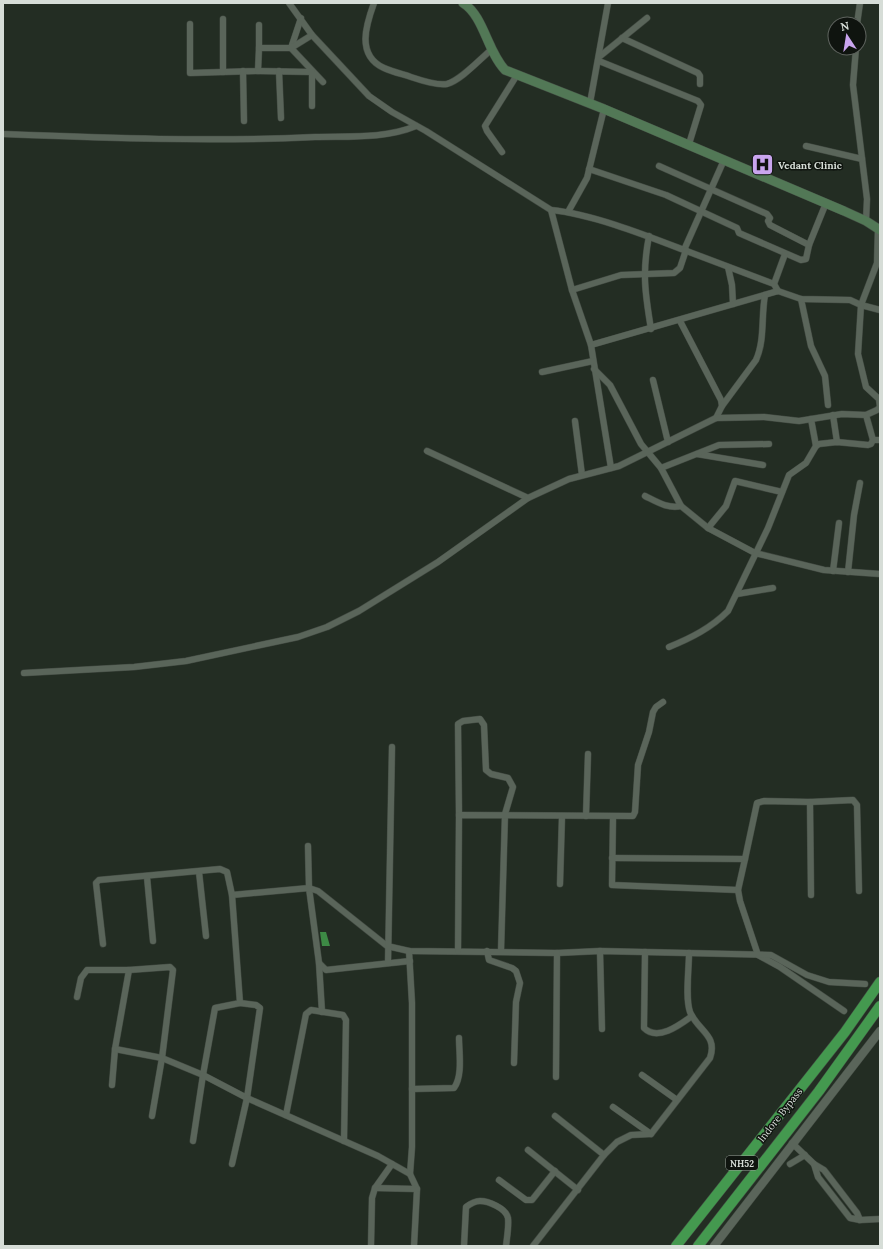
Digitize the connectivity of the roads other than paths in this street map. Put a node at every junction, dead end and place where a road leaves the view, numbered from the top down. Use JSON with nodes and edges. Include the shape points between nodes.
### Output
{"nodes":[{"id":1,"x":288,"y":3,"type":"edge"},
{"id":2,"x":374,"y":3,"type":"edge"},
{"id":3,"x":463,"y":3,"type":"edge"},
{"id":4,"x":608,"y":3,"type":"edge"},
{"id":5,"x":860,"y":3,"type":"edge"},
{"id":6,"x":858,"y":16,"type":"edge"},
{"id":7,"x":301,"y":18,"type":"junction"},
{"id":8,"x":647,"y":18,"type":"dead end"},
{"id":9,"x":223,"y":19,"type":"dead end"},
{"id":10,"x":190,"y":24,"type":"dead end"},
{"id":11,"x":259,"y":25,"type":"dead end"},
{"id":12,"x":312,"y":35,"type":"junction"},
{"id":13,"x":622,"y":38,"type":"junction"},
{"id":14,"x":259,"y":48,"type":"junction"},
{"id":15,"x":291,"y":48,"type":"junction"},
{"id":16,"x":491,"y":50,"type":"junction"},
{"id":17,"x":855,"y":56,"type":"edge"},
{"id":18,"x":599,"y":59,"type":"junction"},
{"id":19,"x":243,"y":71,"type":"junction"},
{"id":20,"x":258,"y":71,"type":"junction"},
{"id":21,"x":279,"y":71,"type":"junction"},
{"id":22,"x":223,"y":72,"type":"junction"},
{"id":23,"x":312,"y":72,"type":"junction"},
{"id":24,"x":517,"y":75,"type":"junction"},
{"id":25,"x":323,"y":82,"type":"dead end"},
{"id":26,"x":700,"y":84,"type":"dead end"},
{"id":27,"x":590,"y":104,"type":"junction"},
{"id":28,"x":312,"y":106,"type":"dead end"},
{"id":29,"x":604,"y":109,"type":"junction"},
{"id":30,"x":281,"y":118,"type":"dead end"},
{"id":31,"x":244,"y":121,"type":"dead end"},
{"id":32,"x":416,"y":126,"type":"junction"},
{"id":33,"x":3,"y":134,"type":"edge"},
{"id":34,"x":689,"y":144,"type":"junction"},
{"id":35,"x":806,"y":146,"type":"dead end"},
{"id":36,"x":502,"y":152,"type":"dead end"},
{"id":37,"x":862,"y":159,"type":"junction"},
{"id":38,"x":724,"y":160,"type":"junction"},
{"id":39,"x":659,"y":166,"type":"dead end"},
{"id":40,"x":589,"y":169,"type":"junction"},
{"id":41,"x":711,"y":189,"type":"junction"},
{"id":42,"x":826,"y":203,"type":"junction"},
{"id":43,"x":551,"y":210,"type":"junction"},
{"id":44,"x":702,"y":210,"type":"junction"},
{"id":45,"x":568,"y":212,"type":"junction"},
{"id":46,"x":866,"y":221,"type":"junction"},
{"id":47,"x":879,"y":229,"type":"edge"},
{"id":48,"x":649,"y":236,"type":"junction"},
{"id":49,"x":808,"y":245,"type":"junction"},
{"id":50,"x":685,"y":250,"type":"junction"},
{"id":51,"x":785,"y":254,"type":"junction"},
{"id":52,"x":728,"y":267,"type":"junction"},
{"id":53,"x":644,"y":273,"type":"junction"},
{"id":54,"x":774,"y":284,"type":"junction"},
{"id":55,"x":572,"y":290,"type":"junction"},
{"id":56,"x":778,"y":291,"type":"junction"},
{"id":57,"x":765,"y":295,"type":"junction"},
{"id":58,"x":801,"y":299,"type":"junction"},
{"id":59,"x":733,"y":304,"type":"junction"},
{"id":60,"x":862,"y":305,"type":"junction"},
{"id":61,"x":880,"y":310,"type":"edge"},
{"id":62,"x":680,"y":320,"type":"junction"},
{"id":63,"x":651,"y":329,"type":"junction"},
{"id":64,"x":591,"y":345,"type":"junction"},
{"id":65,"x":593,"y":361,"type":"junction"},
{"id":66,"x":594,"y":369,"type":"junction"},
{"id":67,"x":542,"y":372,"type":"dead end"},
{"id":68,"x":653,"y":380,"type":"dead end"},
{"id":69,"x":828,"y":405,"type":"dead end"},
{"id":70,"x":722,"y":406,"type":"junction"},
{"id":71,"x":834,"y":415,"type":"junction"},
{"id":72,"x":866,"y":415,"type":"junction"},
{"id":73,"x":716,"y":418,"type":"junction"},
{"id":74,"x":811,"y":419,"type":"junction"},
{"id":75,"x":575,"y":421,"type":"dead end"},
{"id":76,"x":877,"y":440,"type":"edge"},
{"id":77,"x":668,"y":442,"type":"junction"},
{"id":78,"x":837,"y":442,"type":"junction"},
{"id":79,"x":770,"y":444,"type":"dead end"},
{"id":80,"x":816,"y":446,"type":"junction"},
{"id":81,"x":427,"y":451,"type":"dead end"},
{"id":82,"x":648,"y":452,"type":"junction"},
{"id":83,"x":695,"y":454,"type":"junction"},
{"id":84,"x":763,"y":465,"type":"dead end"},
{"id":85,"x":611,"y":468,"type":"junction"},
{"id":86,"x":661,"y":468,"type":"junction"},
{"id":87,"x":582,"y":475,"type":"junction"},
{"id":88,"x":860,"y":483,"type":"dead end"},
{"id":89,"x":782,"y":492,"type":"junction"},
{"id":90,"x":645,"y":496,"type":"dead end"},
{"id":91,"x":528,"y":498,"type":"junction"},
{"id":92,"x":681,"y":506,"type":"junction"},
{"id":93,"x":839,"y":523,"type":"dead end"},
{"id":94,"x":708,"y":528,"type":"junction"},
{"id":95,"x":755,"y":553,"type":"junction"},
{"id":96,"x":833,"y":571,"type":"junction"},
{"id":97,"x":848,"y":572,"type":"junction"},
{"id":98,"x":880,"y":574,"type":"edge"},
{"id":99,"x":773,"y":588,"type":"dead end"},
{"id":100,"x":737,"y":594,"type":"junction"},
{"id":101,"x":669,"y":647,"type":"dead end"},
{"id":102,"x":24,"y":673,"type":"dead end"},
{"id":103,"x":663,"y":702,"type":"dead end"},
{"id":104,"x":392,"y":747,"type":"dead end"},
{"id":105,"x":588,"y":754,"type":"dead end"},
{"id":106,"x":810,"y":802,"type":"junction"},
{"id":107,"x":505,"y":814,"type":"junction"},
{"id":108,"x":459,"y":815,"type":"junction"},
{"id":109,"x":562,"y":816,"type":"junction"},
{"id":110,"x":586,"y":816,"type":"junction"},
{"id":111,"x":613,"y":817,"type":"junction"},
{"id":112,"x":308,"y":846,"type":"dead end"},
{"id":113,"x":612,"y":858,"type":"junction"},
{"id":114,"x":745,"y":859,"type":"junction"},
{"id":115,"x":199,"y":872,"type":"junction"},
{"id":116,"x":147,"y":877,"type":"junction"},
{"id":117,"x":560,"y":884,"type":"dead end"},
{"id":118,"x":309,"y":888,"type":"junction"},
{"id":119,"x":738,"y":890,"type":"junction"},
{"id":120,"x":859,"y":891,"type":"dead end"},
{"id":121,"x":232,"y":895,"type":"junction"},
{"id":122,"x":811,"y":895,"type":"dead end"},
{"id":123,"x":206,"y":936,"type":"dead end"},
{"id":124,"x":153,"y":941,"type":"dead end"},
{"id":125,"x":103,"y":944,"type":"dead end"},
{"id":126,"x":387,"y":946,"type":"junction"},
{"id":127,"x":409,"y":951,"type":"junction"},
{"id":128,"x":458,"y":951,"type":"junction"},
{"id":129,"x":487,"y":951,"type":"junction"},
{"id":130,"x":501,"y":951,"type":"junction"},
{"id":131,"x":600,"y":951,"type":"junction"},
{"id":132,"x":645,"y":952,"type":"junction"},
{"id":133,"x":557,"y":953,"type":"junction"},
{"id":134,"x":690,"y":953,"type":"junction"},
{"id":135,"x":758,"y":954,"type":"junction"},
{"id":136,"x":410,"y":961,"type":"junction"},
{"id":137,"x":319,"y":963,"type":"junction"},
{"id":138,"x":388,"y":963,"type":"junction"},
{"id":139,"x":129,"y":970,"type":"junction"},
{"id":140,"x":880,"y":982,"type":"edge"},
{"id":141,"x":865,"y":984,"type":"dead end"},
{"id":142,"x":78,"y":997,"type":"dead end"},
{"id":143,"x":240,"y":1003,"type":"junction"},
{"id":144,"x":880,"y":1006,"type":"edge"},
{"id":145,"x":844,"y":1011,"type":"dead end"},
{"id":146,"x":322,"y":1012,"type":"junction"},
{"id":147,"x":692,"y":1016,"type":"junction"},
{"id":148,"x":602,"y":1028,"type":"dead end"},
{"id":149,"x":880,"y":1031,"type":"edge"},
{"id":150,"x":459,"y":1038,"type":"dead end"},
{"id":151,"x":115,"y":1049,"type":"junction"},
{"id":152,"x":162,"y":1058,"type":"junction"},
{"id":153,"x":514,"y":1063,"type":"dead end"},
{"id":154,"x":203,"y":1075,"type":"junction"},
{"id":155,"x":642,"y":1075,"type":"dead end"},
{"id":156,"x":556,"y":1077,"type":"dead end"},
{"id":157,"x":112,"y":1085,"type":"dead end"},
{"id":158,"x":412,"y":1089,"type":"junction"},
{"id":159,"x":247,"y":1098,"type":"junction"},
{"id":160,"x":677,"y":1100,"type":"junction"},
{"id":161,"x":613,"y":1107,"type":"dead end"},
{"id":162,"x":286,"y":1115,"type":"junction"},
{"id":163,"x":152,"y":1116,"type":"dead end"},
{"id":164,"x":555,"y":1116,"type":"dead end"},
{"id":165,"x":651,"y":1134,"type":"junction"},
{"id":166,"x":193,"y":1141,"type":"dead end"},
{"id":167,"x":344,"y":1141,"type":"junction"},
{"id":168,"x":792,"y":1143,"type":"junction"},
{"id":169,"x":528,"y":1150,"type":"dead end"},
{"id":170,"x":604,"y":1155,"type":"junction"},
{"id":171,"x":804,"y":1155,"type":"junction"},
{"id":172,"x":390,"y":1162,"type":"junction"},
{"id":173,"x":232,"y":1164,"type":"dead end"},
{"id":174,"x":790,"y":1164,"type":"dead end"},
{"id":175,"x":555,"y":1171,"type":"junction"},
{"id":176,"x":410,"y":1174,"type":"junction"},
{"id":177,"x":499,"y":1180,"type":"dead end"},
{"id":178,"x":375,"y":1188,"type":"junction"},
{"id":179,"x":416,"y":1189,"type":"junction"},
{"id":180,"x":578,"y":1190,"type":"junction"},
{"id":181,"x":880,"y":1219,"type":"edge"},
{"id":182,"x":371,"y":1246,"type":"edge"},
{"id":183,"x":414,"y":1246,"type":"edge"},
{"id":184,"x":464,"y":1246,"type":"edge"},
{"id":185,"x":506,"y":1246,"type":"edge"},
{"id":186,"x":534,"y":1246,"type":"edge"},
{"id":187,"x":676,"y":1246,"type":"edge"},
{"id":188,"x":698,"y":1246,"type":"edge"},
{"id":189,"x":714,"y":1246,"type":"edge"}],
"edges":[{"from":1,"to":7,"type":"street"},
{"from":2,"to":16,"type":"street","via":[[365,26],[365,40],[367,50],[383,68],[443,84],[455,81]]},
{"from":3,"to":16,"type":"main road","via":[[469,7]]},
{"from":4,"to":18,"type":"street"},
{"from":5,"to":6,"type":"street"},
{"from":7,"to":12,"type":"street"},
{"from":7,"to":15,"type":"street"},
{"from":8,"to":13,"type":"street"},
{"from":9,"to":22,"type":"street"},
{"from":10,"to":22,"type":"street","via":[[190,73]]},
{"from":11,"to":14,"type":"street"},
{"from":12,"to":15,"type":"street"},
{"from":12,"to":32,"type":"street","via":[[369,96]]},
{"from":13,"to":18,"type":"street"},
{"from":13,"to":26,"type":"street","via":[[698,72]]},
{"from":14,"to":15,"type":"street"},
{"from":14,"to":20,"type":"street"},
{"from":15,"to":23,"type":"street"},
{"from":16,"to":24,"type":"main road","via":[[504,70]]},
{"from":17,"to":37,"type":"street","via":[[853,84]]},
{"from":18,"to":27,"type":"street"},
{"from":18,"to":34,"type":"street","via":[[700,102],[700,113]]},
{"from":19,"to":20,"type":"street"},
{"from":19,"to":22,"type":"street"},
{"from":19,"to":31,"type":"street"},
{"from":20,"to":21,"type":"street"},
{"from":21,"to":23,"type":"street"},
{"from":21,"to":30,"type":"street"},
{"from":23,"to":25,"type":"street"},
{"from":23,"to":28,"type":"street"},
{"from":24,"to":27,"type":"main road"},
{"from":24,"to":36,"type":"street","via":[[485,126]]},
{"from":27,"to":29,"type":"main road"},
{"from":29,"to":34,"type":"main road"},
{"from":29,"to":40,"type":"street"},
{"from":32,"to":33,"type":"street","via":[[390,134],[244,139]]},
{"from":32,"to":43,"type":"street"},
{"from":34,"to":38,"type":"main road"},
{"from":35,"to":37,"type":"street"},
{"from":37,"to":46,"type":"street","via":[[867,199]]},
{"from":38,"to":41,"type":"street"},
{"from":38,"to":42,"type":"main road"},
{"from":39,"to":41,"type":"street"},
{"from":40,"to":44,"type":"street"},
{"from":40,"to":45,"type":"street","via":[[587,178]]},
{"from":41,"to":44,"type":"street"},
{"from":41,"to":49,"type":"street","via":[[768,214],[770,225]]},
{"from":42,"to":46,"type":"main road"},
{"from":42,"to":49,"type":"street"},
{"from":43,"to":45,"type":"street"},
{"from":43,"to":55,"type":"street"},
{"from":44,"to":50,"type":"street"},
{"from":44,"to":51,"type":"street","via":[[739,232]]},
{"from":45,"to":48,"type":"street"},
{"from":46,"to":47,"type":"main road"},
{"from":47,"to":60,"type":"street","via":[[877,263]]},
{"from":48,"to":50,"type":"street"},
{"from":48,"to":53,"type":"street"},
{"from":49,"to":51,"type":"street","via":[[806,259]]},
{"from":50,"to":52,"type":"street"},
{"from":50,"to":53,"type":"street","via":[[678,271]]},
{"from":51,"to":54,"type":"street"},
{"from":52,"to":54,"type":"street"},
{"from":52,"to":59,"type":"street"},
{"from":53,"to":55,"type":"street","via":[[614,276]]},
{"from":53,"to":63,"type":"street"},
{"from":54,"to":56,"type":"street"},
{"from":55,"to":64,"type":"street"},
{"from":56,"to":57,"type":"street"},
{"from":56,"to":58,"type":"street"},
{"from":57,"to":59,"type":"street"},
{"from":57,"to":70,"type":"street","via":[[761,316],[760,352]]},
{"from":58,"to":60,"type":"street","via":[[850,300]]},
{"from":58,"to":69,"type":"street","via":[[811,346],[825,376]]},
{"from":59,"to":62,"type":"street"},
{"from":60,"to":61,"type":"street"},
{"from":60,"to":72,"type":"street","via":[[858,358],[866,387],[880,400],[879,409]]},
{"from":62,"to":63,"type":"street"},
{"from":62,"to":70,"type":"street","via":[[718,393]]},
{"from":63,"to":64,"type":"street"},
{"from":64,"to":65,"type":"street"},
{"from":65,"to":66,"type":"street"},
{"from":65,"to":67,"type":"street"},
{"from":66,"to":82,"type":"street","via":[[610,385],[641,444]]},
{"from":66,"to":85,"type":"street"},
{"from":68,"to":77,"type":"street"},
{"from":70,"to":73,"type":"street"},
{"from":71,"to":72,"type":"street"},
{"from":71,"to":74,"type":"street"},
{"from":71,"to":78,"type":"street"},
{"from":72,"to":76,"type":"street"},
{"from":73,"to":74,"type":"street","via":[[764,417],[799,421]]},
{"from":73,"to":77,"type":"street"},
{"from":74,"to":80,"type":"street"},
{"from":75,"to":87,"type":"street"},
{"from":76,"to":78,"type":"street","via":[[868,445]]},
{"from":77,"to":82,"type":"street"},
{"from":78,"to":80,"type":"street"},
{"from":79,"to":83,"type":"street","via":[[726,444]]},
{"from":80,"to":89,"type":"street","via":[[806,463],[789,475]]},
{"from":81,"to":91,"type":"street"},
{"from":82,"to":85,"type":"street"},
{"from":82,"to":86,"type":"street"},
{"from":83,"to":84,"type":"street"},
{"from":83,"to":86,"type":"street"},
{"from":85,"to":87,"type":"street"},
{"from":86,"to":92,"type":"street"},
{"from":87,"to":91,"type":"street"},
{"from":88,"to":97,"type":"street"},
{"from":89,"to":94,"type":"street","via":[[736,481],[726,506]]},
{"from":89,"to":95,"type":"street"},
{"from":90,"to":92,"type":"street","via":[[674,508]]},
{"from":91,"to":102,"type":"street","via":[[438,562],[359,611],[298,638],[186,661],[134,667]]},
{"from":92,"to":94,"type":"street"},
{"from":93,"to":96,"type":"street"},
{"from":94,"to":95,"type":"street"},
{"from":95,"to":96,"type":"street"},
{"from":95,"to":100,"type":"street"},
{"from":96,"to":97,"type":"street"},
{"from":97,"to":98,"type":"street"},
{"from":99,"to":100,"type":"street"},
{"from":100,"to":101,"type":"street","via":[[728,611],[718,621],[696,635]]},
{"from":103,"to":111,"type":"street","via":[[653,712],[638,765],[634,816]]},
{"from":104,"to":126,"type":"street"},
{"from":105,"to":110,"type":"street"},
{"from":106,"to":114,"type":"street","via":[[764,800],[757,803]]},
{"from":106,"to":120,"type":"street","via":[[853,800],[857,803]]},
{"from":106,"to":122,"type":"street"},
{"from":107,"to":108,"type":"street"},
{"from":107,"to":108,"type":"street","via":[[513,787],[508,778],[491,774],[486,770],[484,725],[480,719],[458,724]]},
{"from":107,"to":109,"type":"street"},
{"from":107,"to":130,"type":"street"},
{"from":108,"to":128,"type":"street"},
{"from":109,"to":110,"type":"street"},
{"from":109,"to":117,"type":"street"},
{"from":110,"to":111,"type":"street"},
{"from":111,"to":113,"type":"street"},
{"from":112,"to":118,"type":"street"},
{"from":113,"to":114,"type":"street"},
{"from":113,"to":119,"type":"street","via":[[612,885]]},
{"from":114,"to":119,"type":"street"},
{"from":115,"to":116,"type":"street"},
{"from":115,"to":121,"type":"street","via":[[225,869]]},
{"from":115,"to":123,"type":"street"},
{"from":116,"to":124,"type":"street"},
{"from":116,"to":125,"type":"street","via":[[103,878],[96,883]]},
{"from":118,"to":121,"type":"street"},
{"from":118,"to":126,"type":"street","via":[[318,891]]},
{"from":118,"to":137,"type":"street"},
{"from":119,"to":135,"type":"street"},
{"from":121,"to":143,"type":"street"},
{"from":126,"to":127,"type":"street"},
{"from":126,"to":138,"type":"street"},
{"from":127,"to":128,"type":"street"},
{"from":127,"to":136,"type":"street"},
{"from":128,"to":129,"type":"street"},
{"from":129,"to":130,"type":"street"},
{"from":129,"to":153,"type":"street","via":[[489,960],[512,968],[520,983],[516,1002]]},
{"from":130,"to":133,"type":"street"},
{"from":131,"to":132,"type":"street"},
{"from":131,"to":133,"type":"street"},
{"from":131,"to":148,"type":"street"},
{"from":132,"to":134,"type":"street"},
{"from":132,"to":147,"type":"street","via":[[644,1028],[650,1032],[667,1032]]},
{"from":133,"to":156,"type":"street"},
{"from":134,"to":135,"type":"street"},
{"from":134,"to":147,"type":"street","via":[[689,1005]]},
{"from":135,"to":141,"type":"street","via":[[771,955],[807,975],[829,982]]},
{"from":135,"to":145,"type":"street"},
{"from":136,"to":138,"type":"street"},
{"from":136,"to":158,"type":"street"},
{"from":137,"to":138,"type":"street","via":[[326,970]]},
{"from":137,"to":146,"type":"street"},
{"from":139,"to":142,"type":"street","via":[[87,970],[81,978]]},
{"from":139,"to":151,"type":"street"},
{"from":139,"to":152,"type":"street","via":[[170,967],[173,970]]},
{"from":140,"to":187,"type":"highway","name":"Indore Bypass","number":"NH52","via":[[845,1032]]},
{"from":143,"to":154,"type":"street","via":[[215,1008]]},
{"from":143,"to":159,"type":"street","via":[[260,1008]]},
{"from":144,"to":188,"type":"highway","name":"Indore Bypass","number":"NH52","via":[[819,1091]]},
{"from":146,"to":162,"type":"street","via":[[311,1010],[304,1019]]},
{"from":146,"to":167,"type":"street","via":[[343,1015],[346,1020]]},
{"from":147,"to":160,"type":"street","via":[[711,1041],[712,1050],[710,1058]]},
{"from":149,"to":168,"type":"street"},
{"from":150,"to":158,"type":"street","via":[[457,1084],[454,1088]]},
{"from":151,"to":152,"type":"street"},
{"from":151,"to":157,"type":"street"},
{"from":152,"to":154,"type":"street"},
{"from":152,"to":163,"type":"street"},
{"from":154,"to":159,"type":"street"},
{"from":154,"to":166,"type":"street"},
{"from":155,"to":160,"type":"street"},
{"from":158,"to":176,"type":"street"},
{"from":159,"to":162,"type":"street"},
{"from":159,"to":173,"type":"street"},
{"from":160,"to":165,"type":"street"},
{"from":161,"to":165,"type":"street"},
{"from":162,"to":167,"type":"street"},
{"from":164,"to":170,"type":"street"},
{"from":165,"to":170,"type":"street","via":[[631,1135],[622,1139]]},
{"from":167,"to":172,"type":"street"},
{"from":168,"to":171,"type":"street"},
{"from":168,"to":189,"type":"street"},
{"from":169,"to":175,"type":"street"},
{"from":170,"to":180,"type":"street"},
{"from":171,"to":174,"type":"street"},
{"from":171,"to":181,"type":"street","via":[[814,1164],[818,1177],[850,1218]]},
{"from":172,"to":176,"type":"street"},
{"from":172,"to":178,"type":"street"},
{"from":175,"to":177,"type":"street","via":[[532,1200],[526,1200]]},
{"from":175,"to":180,"type":"street"},
{"from":176,"to":179,"type":"street"},
{"from":178,"to":179,"type":"street"},
{"from":178,"to":182,"type":"street","via":[[372,1198]]},
{"from":179,"to":183,"type":"street"},
{"from":180,"to":186,"type":"street"},
{"from":184,"to":185,"type":"street","via":[[466,1207],[472,1202],[481,1201],[495,1205],[505,1212],[508,1218]]}]}
